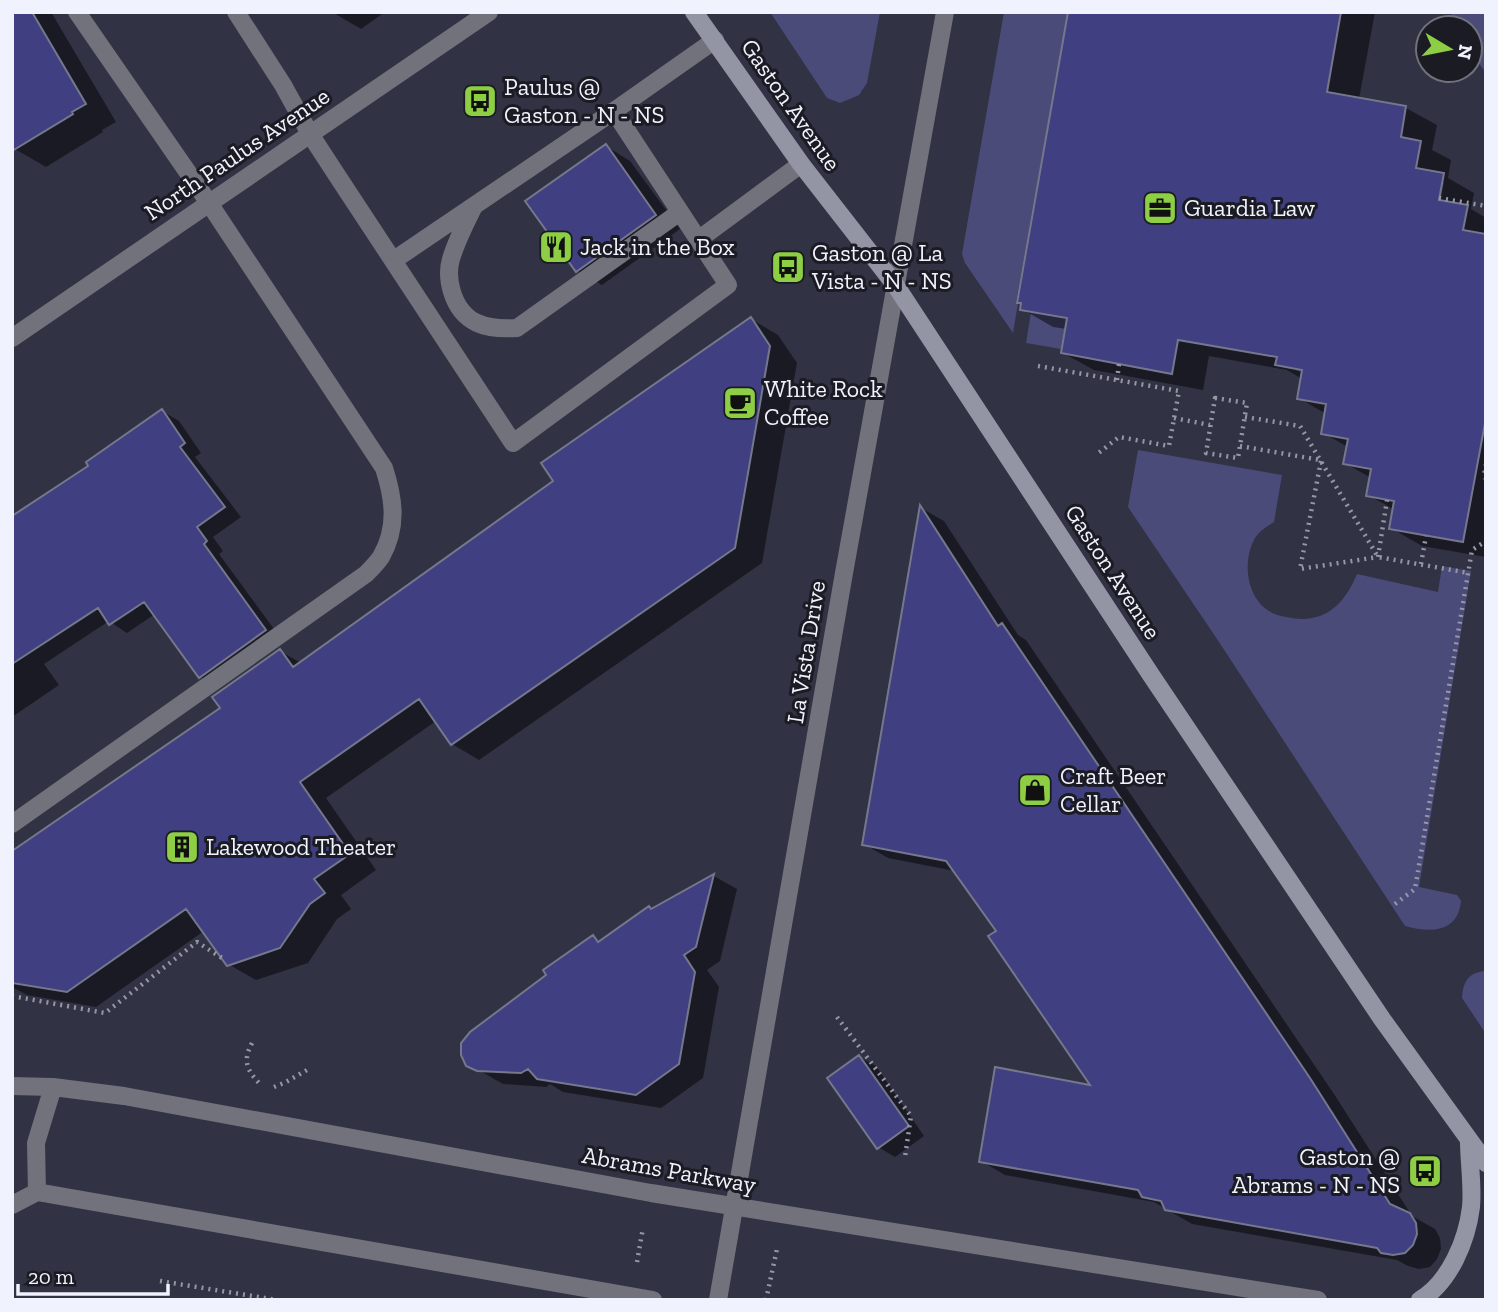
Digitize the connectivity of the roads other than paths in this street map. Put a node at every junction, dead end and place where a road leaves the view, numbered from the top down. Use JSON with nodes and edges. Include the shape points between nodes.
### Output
{"nodes":[{"id":1,"x":77,"y":12,"type":"edge"},
{"id":2,"x":236,"y":12,"type":"edge"},
{"id":3,"x":489,"y":12,"type":"edge"},
{"id":4,"x":694,"y":12,"type":"edge"},
{"id":5,"x":945,"y":12,"type":"edge"},
{"id":6,"x":715,"y":40,"type":"junction"},
{"id":7,"x":614,"y":111,"type":"junction"},
{"id":8,"x":310,"y":134,"type":"junction"},
{"id":9,"x":800,"y":164,"type":"junction"},
{"id":10,"x":209,"y":203,"type":"junction"},
{"id":11,"x":475,"y":205,"type":"junction"},
{"id":12,"x":680,"y":212,"type":"junction"},
{"id":13,"x":698,"y":240,"type":"junction"},
{"id":14,"x":394,"y":260,"type":"junction"},
{"id":15,"x":896,"y":286,"type":"junction"},
{"id":16,"x":12,"y":338,"type":"edge"},
{"id":17,"x":12,"y":824,"type":"edge"},
{"id":18,"x":12,"y":1086,"type":"edge"},
{"id":19,"x":53,"y":1087,"type":"junction"},
{"id":20,"x":1469,"y":1141,"type":"junction"},
{"id":21,"x":1486,"y":1163,"type":"edge"},
{"id":22,"x":37,"y":1192,"type":"junction"},
{"id":23,"x":12,"y":1205,"type":"edge"},
{"id":24,"x":734,"y":1207,"type":"junction"},
{"id":25,"x":653,"y":1300,"type":"edge"},
{"id":26,"x":718,"y":1300,"type":"edge"},
{"id":27,"x":1318,"y":1300,"type":"edge"},
{"id":28,"x":1420,"y":1300,"type":"edge"}],
"edges":[{"from":1,"to":10,"type":"street"},
{"from":2,"to":8,"type":"street"},
{"from":3,"to":8,"type":"street","name":"North Paulus Avenue"},
{"from":4,"to":6,"type":"main road","name":"Gaston Avenue"},
{"from":5,"to":15,"type":"street","name":"La Vista Drive"},
{"from":6,"to":7,"type":"street"},
{"from":6,"to":9,"type":"main road","name":"Gaston Avenue"},
{"from":7,"to":11,"type":"street"},
{"from":7,"to":12,"type":"street"},
{"from":8,"to":10,"type":"street","name":"North Paulus Avenue"},
{"from":8,"to":14,"type":"street"},
{"from":9,"to":13,"type":"street"},
{"from":9,"to":15,"type":"main road","name":"Gaston Avenue"},
{"from":10,"to":16,"type":"street","name":"North Paulus Avenue"},
{"from":10,"to":17,"type":"street","via":[[384,468],[394,512],[390,535],[380,558],[366,574]]},
{"from":11,"to":12,"type":"street","via":[[451,261],[449,283],[467,318],[499,330],[517,328]]},
{"from":11,"to":14,"type":"street"},
{"from":12,"to":13,"type":"street"},
{"from":13,"to":14,"type":"street","via":[[727,285],[513,443]]},
{"from":15,"to":20,"type":"main road","name":"Gaston Avenue","via":[[1151,676]]},
{"from":15,"to":24,"type":"street","name":"La Vista Drive"},
{"from":18,"to":19,"type":"street","name":"Abrams Parkway"},
{"from":19,"to":22,"type":"street","via":[[36,1143]]},
{"from":19,"to":24,"type":"street","name":"Abrams Parkway"},
{"from":20,"to":21,"type":"main road","name":"Gaston Avenue"},
{"from":20,"to":28,"type":"main road","via":[[1471,1206],[1461,1247],[1444,1279]]},
{"from":22,"to":23,"type":"street"},
{"from":22,"to":25,"type":"street"},
{"from":24,"to":26,"type":"street","name":"La Vista Drive"},
{"from":24,"to":27,"type":"street","name":"Abrams Parkway"}]}
